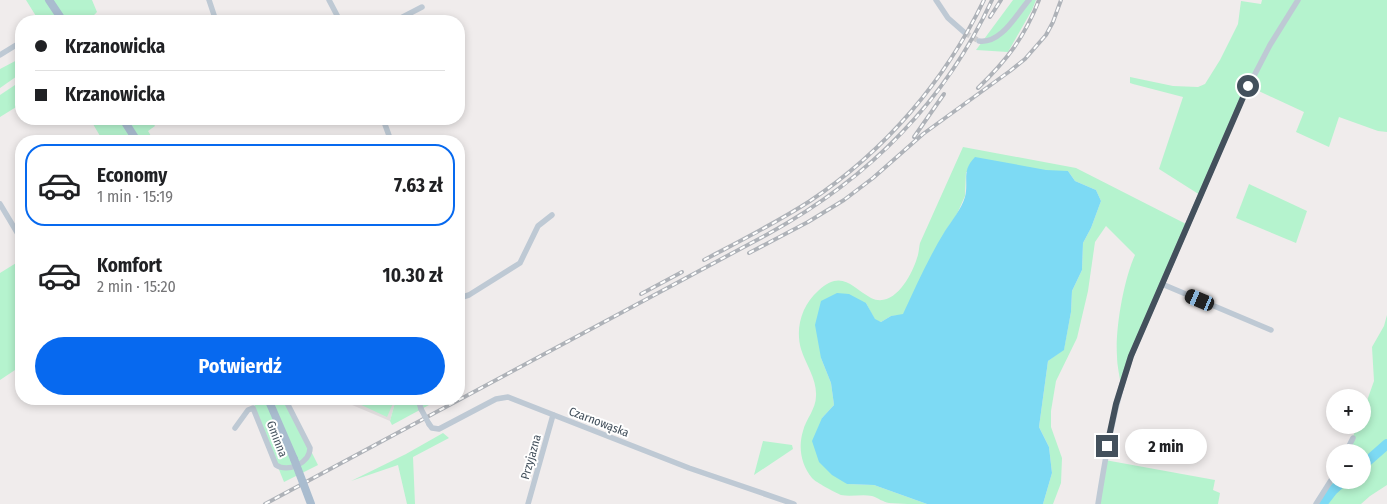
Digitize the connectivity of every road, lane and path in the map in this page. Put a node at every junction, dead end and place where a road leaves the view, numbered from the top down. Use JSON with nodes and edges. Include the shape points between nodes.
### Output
{"nodes":[{"id":1,"x":49,"y":0,"type":"edge"},
{"id":2,"x":209,"y":0,"type":"edge"},
{"id":3,"x":329,"y":0,"type":"edge"},
{"id":4,"x":936,"y":0,"type":"edge"},
{"id":5,"x":1029,"y":0,"type":"edge"},
{"id":6,"x":1298,"y":0,"type":"edge"},
{"id":7,"x":422,"y":7,"type":"dead end"},
{"id":8,"x":59,"y":15,"type":"edge"},
{"id":9,"x":214,"y":15,"type":"edge"},
{"id":10,"x":337,"y":15,"type":"edge"},
{"id":11,"x":407,"y":15,"type":"edge"},
{"id":12,"x":965,"y":33,"type":"tunnel mouth"},
{"id":13,"x":979,"y":41,"type":"dead end"},
{"id":14,"x":15,"y":46,"type":"edge"},
{"id":15,"x":0,"y":55,"type":"edge"},
{"id":16,"x":0,"y":204,"type":"edge"},
{"id":17,"x":552,"y":215,"type":"dead end"},
{"id":18,"x":15,"y":229,"type":"edge"},
{"id":19,"x":1162,"y":284,"type":"junction"},
{"id":20,"x":465,"y":296,"type":"edge"},
{"id":21,"x":1271,"y":330,"type":"dead end"},
{"id":22,"x":271,"y":405,"type":"edge"},
{"id":23,"x":288,"y":405,"type":"edge"},
{"id":24,"x":420,"y":405,"type":"edge"},
{"id":25,"x":553,"y":415,"type":"junction"},
{"id":26,"x":235,"y":428,"type":"dead end"},
{"id":27,"x":1353,"y":438,"type":"dead end"},
{"id":28,"x":1350,"y":444,"type":"edge"},
{"id":29,"x":1326,"y":488,"type":"edge"},
{"id":30,"x":311,"y":504,"type":"edge"},
{"id":31,"x":528,"y":504,"type":"edge"},
{"id":32,"x":794,"y":504,"type":"edge"},
{"id":33,"x":1098,"y":504,"type":"edge"},
{"id":34,"x":1316,"y":504,"type":"edge"}],
"edges":[{"from":1,"to":8,"type":"main road"},
{"from":2,"to":9,"type":"street"},
{"from":3,"to":10,"type":"street"},
{"from":4,"to":12,"type":"street","via":[[948,18]]},
{"from":5,"to":13,"type":"street","via":[[998,36]]},
{"from":6,"to":19,"type":"street","via":[[1246,91]]},
{"from":7,"to":11,"type":"street"},
{"from":14,"to":15,"type":"street"},
{"from":16,"to":18,"type":"street"},
{"from":17,"to":20,"type":"street","via":[[538,226],[520,263]]},
{"from":19,"to":21,"type":"street"},
{"from":19,"to":33,"type":"street","via":[[1121,387]]},
{"from":22,"to":30,"type":"main road","bridge":true},
{"from":23,"to":26,"type":"street","name":"Gminna","via":[[310,448],[304,462],[288,468],[276,465],[253,408]]},
{"from":24,"to":25,"type":"street","name":"Czarnowąska","bridge":true,"via":[[432,428],[439,429],[491,401],[506,397]]},
{"from":25,"to":31,"type":"street","name":"Przyjazna"},
{"from":25,"to":32,"type":"street","name":"Czarnowąska","via":[[689,468]]},
{"from":27,"to":28,"type":"street"},
{"from":29,"to":34,"type":"street"}]}
